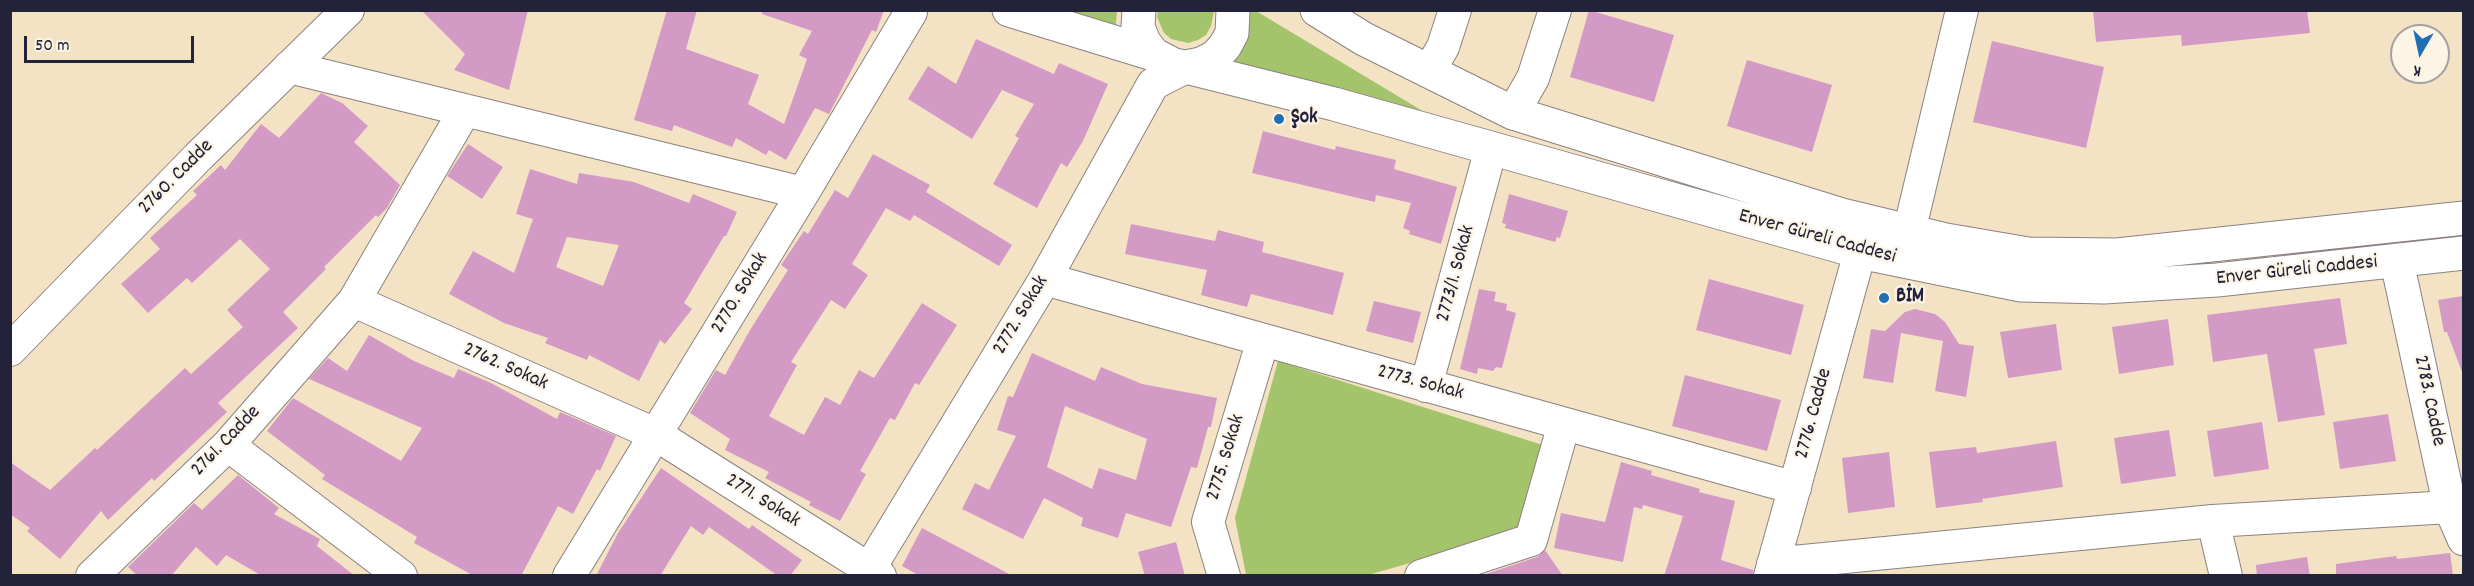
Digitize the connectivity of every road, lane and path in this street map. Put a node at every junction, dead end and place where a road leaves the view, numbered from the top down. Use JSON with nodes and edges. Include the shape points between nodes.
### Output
{"nodes":[{"id":1,"x":348,"y":10,"type":"edge"},
{"id":2,"x":1009,"y":10,"type":"edge"},
{"id":3,"x":1139,"y":10,"type":"edge"},
{"id":4,"x":1233,"y":10,"type":"edge"},
{"id":5,"x":1317,"y":10,"type":"edge"},
{"id":6,"x":1455,"y":10,"type":"edge"},
{"id":7,"x":1555,"y":10,"type":"edge"},
{"id":8,"x":1962,"y":10,"type":"edge"},
{"id":9,"x":911,"y":12,"type":"edge"},
{"id":10,"x":289,"y":67,"type":"junction"},
{"id":11,"x":1186,"y":67,"type":"junction"},
{"id":12,"x":1153,"y":69,"type":"junction"},
{"id":13,"x":1429,"y":71,"type":"junction"},
{"id":14,"x":465,"y":110,"type":"junction"},
{"id":15,"x":1513,"y":113,"type":"junction"},
{"id":16,"x":1487,"y":163,"type":"dead end"},
{"id":17,"x":803,"y":193,"type":"junction"},
{"id":18,"x":2463,"y":218,"type":"edge"},
{"id":19,"x":1909,"y":232,"type":"junction"},
{"id":20,"x":1860,"y":252,"type":"junction"},
{"id":21,"x":2463,"y":253,"type":"edge"},
{"id":22,"x":2397,"y":262,"type":"junction"},
{"id":23,"x":1045,"y":279,"type":"junction"},
{"id":24,"x":354,"y":301,"type":"junction"},
{"id":25,"x":1263,"y":340,"type":"junction"},
{"id":26,"x":10,"y":350,"type":"edge"},
{"id":27,"x":1426,"y":386,"type":"junction"},
{"id":28,"x":1564,"y":424,"type":"junction"},
{"id":29,"x":655,"y":434,"type":"junction"},
{"id":30,"x":228,"y":445,"type":"junction"},
{"id":31,"x":1795,"y":488,"type":"junction"},
{"id":32,"x":2450,"y":507,"type":"junction"},
{"id":33,"x":2213,"y":521,"type":"junction"},
{"id":34,"x":2463,"y":539,"type":"edge"},
{"id":35,"x":1771,"y":570,"type":"edge"},
{"id":36,"x":872,"y":573,"type":"edge"},
{"id":37,"x":92,"y":576,"type":"edge"},
{"id":38,"x":401,"y":576,"type":"edge"},
{"id":39,"x":569,"y":576,"type":"edge"},
{"id":40,"x":1224,"y":576,"type":"edge"},
{"id":41,"x":1420,"y":576,"type":"edge"},
{"id":42,"x":2226,"y":576,"type":"edge"}],
"edges":[{"from":1,"to":10,"type":"street","name":"2760. Cadde"},
{"from":2,"to":12,"type":"main road"},
{"from":3,"to":12,"type":"main road","via":[[1138,27]]},
{"from":4,"to":11,"type":"main road","via":[[1232,33],[1226,46],[1215,57]]},
{"from":5,"to":13,"type":"main road","name":"Enver Güreli Caddesi"},
{"from":6,"to":13,"type":"street","via":[[1443,47]]},
{"from":7,"to":15,"type":"street","via":[[1533,78]]},
{"from":8,"to":19,"type":"street"},
{"from":9,"to":17,"type":"street","name":"2770. Sokak"},
{"from":10,"to":14,"type":"street"},
{"from":10,"to":26,"type":"street","name":"2760. Cadde"},
{"from":11,"to":12,"type":"main road","name":"Enver Güreli Caddesi","via":[[1163,61]]},
{"from":11,"to":20,"type":"main road","name":"Enver Güreli Caddesi","via":[[1346,107]]},
{"from":12,"to":23,"type":"street","name":"2772. Sokak"},
{"from":13,"to":15,"type":"main road","name":"Enver Güreli Caddesi"},
{"from":14,"to":17,"type":"street"},
{"from":14,"to":24,"type":"street","name":"2761. Cadde"},
{"from":15,"to":19,"type":"main road","name":"Enver Güreli Caddesi","via":[[1821,209]]},
{"from":16,"to":27,"type":"street","name":"2773/1. Sokak"},
{"from":17,"to":29,"type":"street","name":"2770. Sokak"},
{"from":18,"to":19,"type":"main road","name":"Enver Güreli Caddesi","via":[[2117,255],[2028,254]]},
{"from":20,"to":22,"type":"main road","name":"Enver Güreli Caddesi","via":[[2021,285],[2104,286],[2217,280]]},
{"from":20,"to":31,"type":"street","name":"2776. Cadde"},
{"from":21,"to":22,"type":"main road","name":"Enver Güreli Caddesi"},
{"from":22,"to":32,"type":"main road","name":"2783. Cadde"},
{"from":23,"to":25,"type":"street","name":"2773. Sokak"},
{"from":23,"to":36,"type":"street","name":"2772. Sokak"},
{"from":24,"to":29,"type":"street","name":"2762. Sokak"},
{"from":24,"to":30,"type":"street","name":"2761. Cadde"},
{"from":25,"to":27,"type":"street","name":"2773. Sokak"},
{"from":25,"to":40,"type":"street","name":"2775. Sokak","via":[[1208,522]]},
{"from":27,"to":28,"type":"street","name":"2773. Sokak"},
{"from":28,"to":31,"type":"street","name":"2773. Sokak"},
{"from":28,"to":41,"type":"street","via":[[1531,540]]},
{"from":29,"to":36,"type":"street","name":"2771. Sokak"},
{"from":29,"to":39,"type":"street","name":"2770. Sokak"},
{"from":30,"to":37,"type":"street","name":"2761. Cadde"},
{"from":30,"to":38,"type":"street"},
{"from":31,"to":35,"type":"street","name":"2776. Cadde"},
{"from":32,"to":33,"type":"street"},
{"from":32,"to":34,"type":"main road","name":"2783. Cadde"},
{"from":33,"to":35,"type":"street"},
{"from":33,"to":42,"type":"street"}]}
